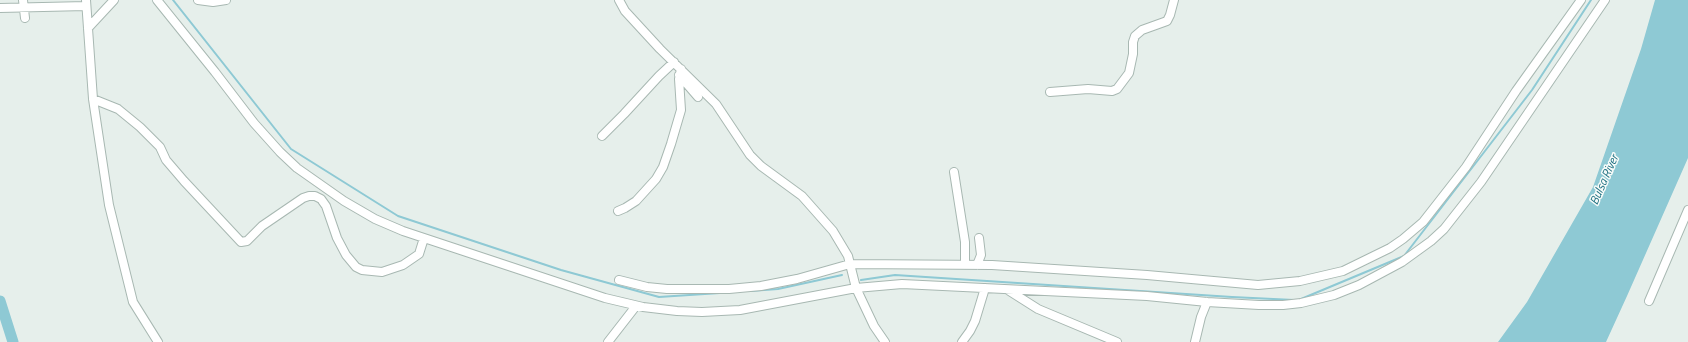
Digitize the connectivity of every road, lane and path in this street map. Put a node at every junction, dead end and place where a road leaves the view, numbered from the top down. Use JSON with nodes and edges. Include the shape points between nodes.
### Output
{"nodes":[{"id":1,"x":114,"y":0,"type":"edge"},
{"id":2,"x":156,"y":0,"type":"edge"},
{"id":3,"x":198,"y":0,"type":"edge"},
{"id":4,"x":226,"y":0,"type":"edge"},
{"id":5,"x":619,"y":0,"type":"edge"},
{"id":6,"x":1174,"y":0,"type":"edge"},
{"id":7,"x":1581,"y":0,"type":"edge"},
{"id":8,"x":1605,"y":0,"type":"edge"},
{"id":9,"x":86,"y":3,"type":"edge"},
{"id":10,"x":24,"y":4,"type":"edge"},
{"id":11,"x":0,"y":8,"type":"edge"},
{"id":12,"x":25,"y":18,"type":"dead end"},
{"id":13,"x":88,"y":28,"type":"junction"},
{"id":14,"x":674,"y":62,"type":"junction"},
{"id":15,"x":680,"y":72,"type":"junction"},
{"id":16,"x":1050,"y":92,"type":"dead end"},
{"id":17,"x":698,"y":97,"type":"dead end"},
{"id":18,"x":93,"y":99,"type":"junction"},
{"id":19,"x":602,"y":136,"type":"dead end"},
{"id":20,"x":954,"y":172,"type":"dead end"},
{"id":21,"x":1688,"y":210,"type":"edge"},
{"id":22,"x":618,"y":211,"type":"dead end"},
{"id":23,"x":424,"y":238,"type":"junction"},
{"id":24,"x":979,"y":238,"type":"dead end"},
{"id":25,"x":850,"y":264,"type":"junction"},
{"id":26,"x":965,"y":265,"type":"junction"},
{"id":27,"x":977,"y":265,"type":"junction"},
{"id":28,"x":619,"y":280,"type":"dead end"},
{"id":29,"x":856,"y":288,"type":"junction"},
{"id":30,"x":985,"y":288,"type":"junction"},
{"id":31,"x":1008,"y":289,"type":"junction"},
{"id":32,"x":1649,"y":301,"type":"dead end"},
{"id":33,"x":1207,"y":302,"type":"junction"},
{"id":34,"x":636,"y":306,"type":"junction"},
{"id":35,"x":158,"y":342,"type":"edge"},
{"id":36,"x":608,"y":342,"type":"edge"},
{"id":37,"x":885,"y":342,"type":"edge"},
{"id":38,"x":962,"y":342,"type":"edge"},
{"id":39,"x":1117,"y":342,"type":"edge"},
{"id":40,"x":1196,"y":342,"type":"edge"}],
"edges":[{"from":1,"to":13,"type":"street"},
{"from":2,"to":23,"type":"street","via":[[216,72],[254,123],[288,160],[344,201],[388,225]]},
{"from":3,"to":4,"type":"street"},
{"from":5,"to":14,"type":"street","via":[[625,11]]},
{"from":6,"to":16,"type":"street","via":[[1167,21],[1142,30],[1135,36],[1129,73],[1117,89]]},
{"from":7,"to":27,"type":"street","via":[[1466,167],[1423,222],[1403,240],[1343,271],[1300,282],[1258,285]]},
{"from":8,"to":33,"type":"street","via":[[1471,197],[1444,229],[1426,244],[1402,262],[1334,295],[1283,305]]},
{"from":9,"to":10,"type":"street"},
{"from":9,"to":13,"type":"street"},
{"from":10,"to":11,"type":"street"},
{"from":10,"to":12,"type":"street"},
{"from":13,"to":18,"type":"street"},
{"from":14,"to":15,"type":"street"},
{"from":14,"to":19,"type":"street"},
{"from":15,"to":17,"type":"street"},
{"from":15,"to":22,"type":"street","via":[[681,110],[662,167],[656,179],[636,201]]},
{"from":15,"to":25,"type":"street","via":[[716,104],[750,155],[814,208],[845,250]]},
{"from":18,"to":23,"type":"street","via":[[118,109],[140,127],[160,147],[166,160],[184,181],[241,242],[247,241],[262,226],[309,196],[321,199],[346,255],[362,270],[382,272],[403,265],[419,254]]},
{"from":18,"to":35,"type":"street","via":[[108,199],[121,258],[133,302]]},
{"from":20,"to":26,"type":"street","via":[[965,242]]},
{"from":21,"to":32,"type":"street"},
{"from":23,"to":34,"type":"street"},
{"from":24,"to":27,"type":"street","via":[[981,255]]},
{"from":25,"to":26,"type":"street"},
{"from":25,"to":28,"type":"street","via":[[797,279],[730,289],[667,289]]},
{"from":25,"to":29,"type":"street"},
{"from":26,"to":27,"type":"street"},
{"from":29,"to":30,"type":"street","via":[[915,284]]},
{"from":29,"to":34,"type":"street","via":[[734,311],[684,312]]},
{"from":29,"to":37,"type":"street"},
{"from":30,"to":31,"type":"street"},
{"from":30,"to":38,"type":"street","via":[[975,321]]},
{"from":31,"to":33,"type":"street","via":[[1147,296]]},
{"from":31,"to":39,"type":"street","via":[[1038,308]]},
{"from":33,"to":40,"type":"street"},
{"from":34,"to":36,"type":"street"}]}
